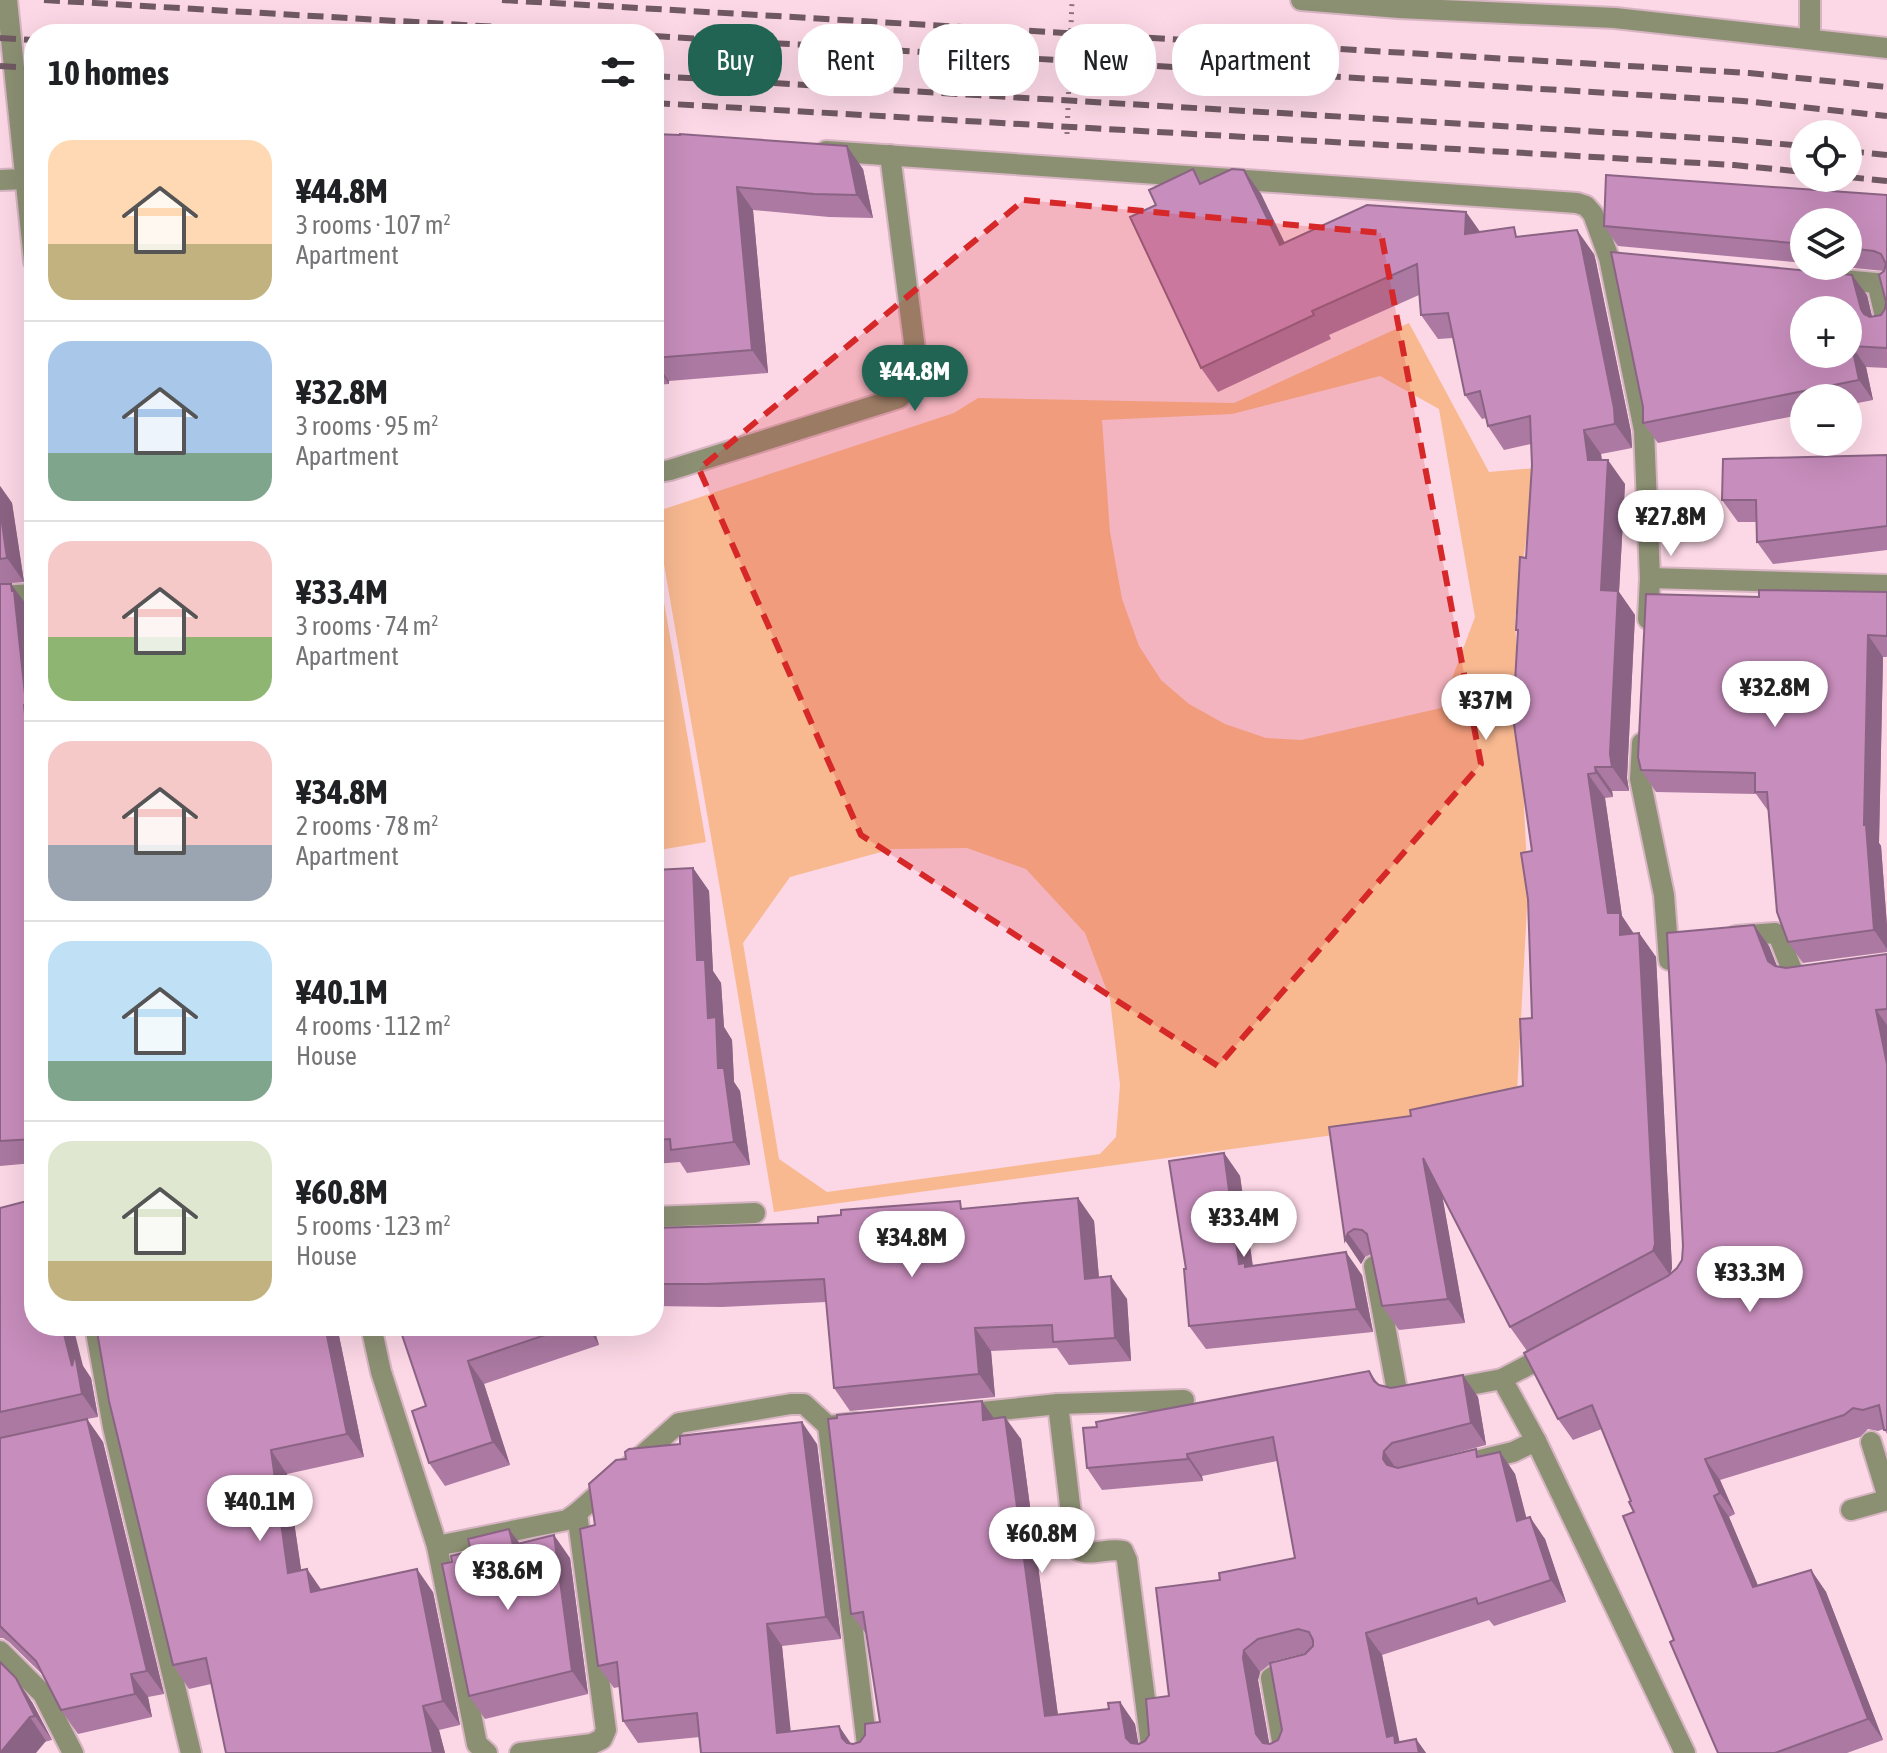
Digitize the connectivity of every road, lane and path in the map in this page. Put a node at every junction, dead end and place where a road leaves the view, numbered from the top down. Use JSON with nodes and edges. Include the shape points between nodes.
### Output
{"nodes":[{"id":1,"x":7,"y":0,"type":"edge"},
{"id":2,"x":1072,"y":0,"type":"edge"},
{"id":3,"x":1301,"y":0,"type":"edge"},
{"id":4,"x":1810,"y":0,"type":"edge"},
{"id":5,"x":1399,"y":4,"type":"edge"},
{"id":6,"x":1810,"y":38,"type":"junction"},
{"id":7,"x":1887,"y":48,"type":"edge"},
{"id":8,"x":24,"y":92,"type":"edge"},
{"id":9,"x":811,"y":150,"type":"edge"},
{"id":10,"x":890,"y":155,"type":"junction"},
{"id":11,"x":1065,"y":167,"type":"junction"},
{"id":12,"x":24,"y":179,"type":"edge"},
{"id":13,"x":0,"y":180,"type":"edge"},
{"id":14,"x":1848,"y":280,"type":"edge"},
{"id":15,"x":1882,"y":283,"type":"edge"},
{"id":16,"x":1887,"y":325,"type":"edge"},
{"id":17,"x":664,"y":471,"type":"edge"},
{"id":18,"x":1650,"y":578,"type":"junction"},
{"id":19,"x":1887,"y":585,"type":"edge"},
{"id":20,"x":24,"y":595,"type":"edge"},
{"id":21,"x":0,"y":596,"type":"edge"},
{"id":22,"x":1647,"y":640,"type":"edge"},
{"id":23,"x":1643,"y":717,"type":"edge"},
{"id":24,"x":1712,"y":937,"type":"edge"},
{"id":25,"x":1669,"y":972,"type":"edge"},
{"id":26,"x":1829,"y":973,"type":"edge"},
{"id":27,"x":755,"y":1213,"type":"dead end"},
{"id":28,"x":664,"y":1217,"type":"edge"},
{"id":29,"x":1374,"y":1266,"type":"edge"},
{"id":30,"x":96,"y":1336,"type":"edge"},
{"id":31,"x":373,"y":1336,"type":"edge"},
{"id":32,"x":1569,"y":1343,"type":"edge"},
{"id":33,"x":1502,"y":1379,"type":"junction"},
{"id":34,"x":1184,"y":1400,"type":"dead end"},
{"id":35,"x":1058,"y":1404,"type":"junction"},
{"id":36,"x":939,"y":1416,"type":"edge"},
{"id":37,"x":869,"y":1422,"type":"edge"},
{"id":38,"x":828,"y":1426,"type":"junction"},
{"id":39,"x":1536,"y":1441,"type":"junction"},
{"id":40,"x":1871,"y":1442,"type":"dead end"},
{"id":41,"x":1454,"y":1466,"type":"edge"},
{"id":42,"x":1887,"y":1497,"type":"edge"},
{"id":43,"x":1851,"y":1510,"type":"dead end"},
{"id":44,"x":577,"y":1513,"type":"junction"},
{"id":45,"x":437,"y":1546,"type":"junction"},
{"id":46,"x":0,"y":1651,"type":"edge"},
{"id":47,"x":1316,"y":1664,"type":"edge"},
{"id":48,"x":73,"y":1753,"type":"edge"},
{"id":49,"x":191,"y":1753,"type":"edge"},
{"id":50,"x":487,"y":1753,"type":"edge"},
{"id":51,"x":520,"y":1753,"type":"edge"},
{"id":52,"x":868,"y":1753,"type":"edge"},
{"id":53,"x":1152,"y":1753,"type":"edge"},
{"id":54,"x":1284,"y":1753,"type":"edge"},
{"id":55,"x":1685,"y":1753,"type":"edge"}],
"edges":[{"from":1,"to":8,"type":"street"},
{"from":2,"to":11,"type":"path"},
{"from":3,"to":5,"type":"street"},
{"from":4,"to":6,"type":"street"},
{"from":5,"to":6,"type":"street"},
{"from":6,"to":7,"type":"street"},
{"from":9,"to":10,"type":"street"},
{"from":10,"to":11,"type":"street"},
{"from":10,"to":17,"type":"street","via":[[918,373],[899,398]]},
{"from":11,"to":18,"type":"street","via":[[1586,206],[1617,258],[1644,430]]},
{"from":12,"to":13,"type":"street"},
{"from":14,"to":15,"type":"street"},
{"from":15,"to":16,"type":"street"},
{"from":18,"to":19,"type":"street"},
{"from":18,"to":22,"type":"street"},
{"from":20,"to":21,"type":"street"},
{"from":23,"to":25,"type":"street","via":[[1640,779],[1675,940]]},
{"from":24,"to":26,"type":"street","via":[[1775,933],[1794,975]]},
{"from":27,"to":28,"type":"street"},
{"from":29,"to":33,"type":"street","via":[[1400,1395]]},
{"from":30,"to":49,"type":"street","via":[[106,1429]]},
{"from":31,"to":45,"type":"street"},
{"from":32,"to":33,"type":"street"},
{"from":33,"to":39,"type":"street"},
{"from":34,"to":35,"type":"street"},
{"from":35,"to":36,"type":"street"},
{"from":35,"to":53,"type":"street","via":[[1078,1550],[1115,1549],[1127,1560]]},
{"from":37,"to":38,"type":"street"},
{"from":38,"to":44,"type":"street","via":[[804,1404],[679,1423]]},
{"from":38,"to":52,"type":"street"},
{"from":39,"to":41,"type":"street"},
{"from":39,"to":55,"type":"street"},
{"from":40,"to":42,"type":"street"},
{"from":42,"to":43,"type":"street"},
{"from":44,"to":45,"type":"street","via":[[567,1520]]},
{"from":44,"to":51,"type":"street","via":[[606,1730],[592,1744]]},
{"from":45,"to":50,"type":"street","via":[[477,1744]]},
{"from":46,"to":48,"type":"street","via":[[43,1694]]},
{"from":47,"to":54,"type":"street","via":[[1271,1678]]}]}
